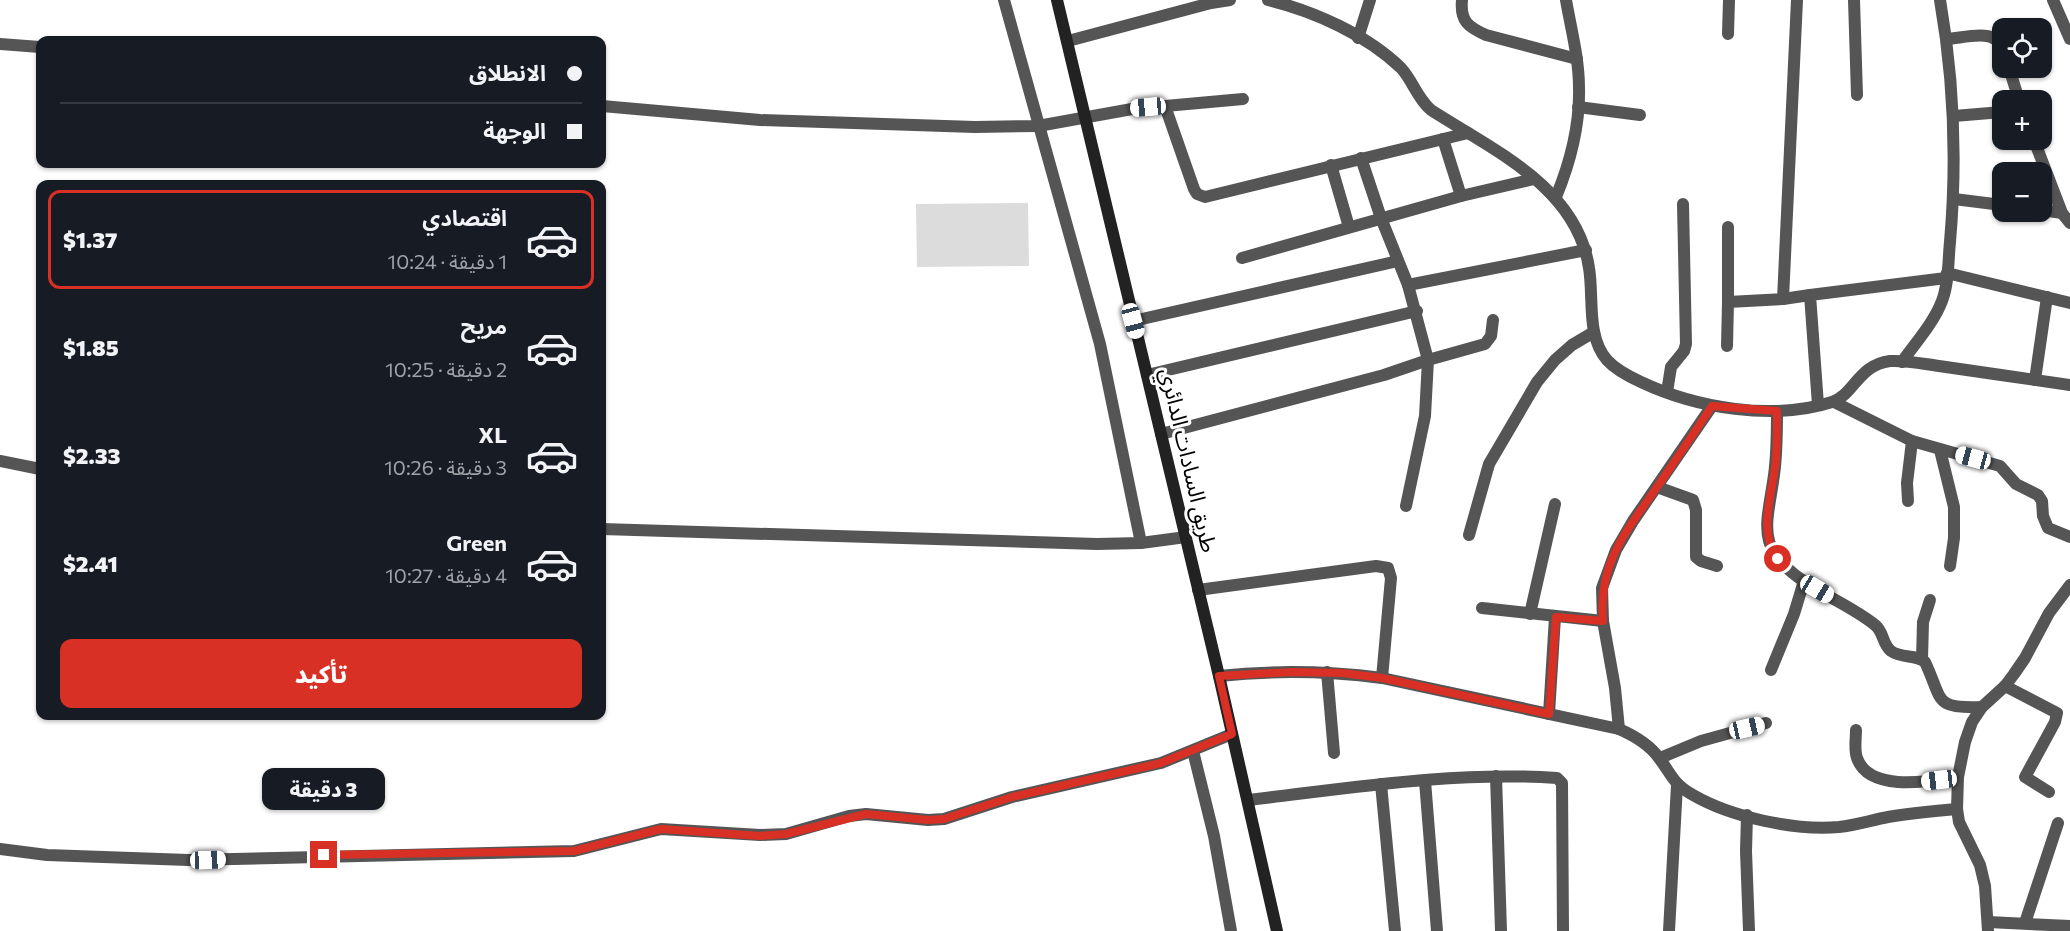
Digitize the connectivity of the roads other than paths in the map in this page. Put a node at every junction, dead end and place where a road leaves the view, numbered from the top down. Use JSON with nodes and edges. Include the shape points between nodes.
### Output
{"nodes":[{"id":1,"x":1004,"y":0,"type":"edge"},
{"id":2,"x":1057,"y":0,"type":"edge"},
{"id":3,"x":1230,"y":0,"type":"edge"},
{"id":4,"x":1268,"y":0,"type":"edge"},
{"id":5,"x":1370,"y":0,"type":"edge"},
{"id":6,"x":1462,"y":0,"type":"edge"},
{"id":7,"x":1566,"y":0,"type":"edge"},
{"id":8,"x":1730,"y":0,"type":"edge"},
{"id":9,"x":1797,"y":0,"type":"edge"},
{"id":10,"x":1854,"y":0,"type":"edge"},
{"id":11,"x":1940,"y":0,"type":"edge"},
{"id":12,"x":2053,"y":0,"type":"edge"},
{"id":13,"x":1293,"y":3,"type":"edge"},
{"id":14,"x":1728,"y":34,"type":"dead end"},
{"id":15,"x":1992,"y":37,"type":"edge"},
{"id":16,"x":1358,"y":38,"type":"junction"},
{"id":17,"x":1947,"y":39,"type":"junction"},
{"id":18,"x":2070,"y":39,"type":"edge"},
{"id":19,"x":1068,"y":41,"type":"junction"},
{"id":20,"x":0,"y":44,"type":"edge"},
{"id":21,"x":36,"y":47,"type":"edge"},
{"id":22,"x":1577,"y":59,"type":"junction"},
{"id":23,"x":1857,"y":95,"type":"dead end"},
{"id":24,"x":1243,"y":99,"type":"dead end"},
{"id":25,"x":606,"y":106,"type":"edge"},
{"id":26,"x":1165,"y":106,"type":"junction"},
{"id":27,"x":1578,"y":107,"type":"junction"},
{"id":28,"x":1992,"y":113,"type":"edge"},
{"id":29,"x":1640,"y":115,"type":"dead end"},
{"id":30,"x":1085,"y":116,"type":"junction"},
{"id":31,"x":1954,"y":116,"type":"junction"},
{"id":32,"x":1038,"y":126,"type":"junction"},
{"id":33,"x":1468,"y":133,"type":"junction"},
{"id":34,"x":1443,"y":139,"type":"junction"},
{"id":35,"x":2038,"y":150,"type":"edge"},
{"id":36,"x":1361,"y":158,"type":"junction"},
{"id":37,"x":1331,"y":165,"type":"junction"},
{"id":38,"x":1534,"y":179,"type":"junction"},
{"id":39,"x":1461,"y":196,"type":"junction"},
{"id":40,"x":1556,"y":197,"type":"junction"},
{"id":41,"x":1954,"y":199,"type":"junction"},
{"id":42,"x":1683,"y":204,"type":"dead end"},
{"id":43,"x":1992,"y":204,"type":"edge"},
{"id":44,"x":1381,"y":218,"type":"junction"},
{"id":45,"x":2066,"y":218,"type":"edge"},
{"id":46,"x":1349,"y":227,"type":"junction"},
{"id":47,"x":1728,"y":227,"type":"dead end"},
{"id":48,"x":1586,"y":250,"type":"junction"},
{"id":49,"x":1242,"y":258,"type":"dead end"},
{"id":50,"x":1398,"y":261,"type":"junction"},
{"id":51,"x":1947,"y":275,"type":"junction"},
{"id":52,"x":1408,"y":285,"type":"junction"},
{"id":53,"x":1810,"y":295,"type":"junction"},
{"id":54,"x":2047,"y":297,"type":"junction"},
{"id":55,"x":1783,"y":299,"type":"junction"},
{"id":56,"x":1728,"y":302,"type":"junction"},
{"id":57,"x":2070,"y":303,"type":"edge"},
{"id":58,"x":1417,"y":311,"type":"junction"},
{"id":59,"x":1493,"y":320,"type":"dead end"},
{"id":60,"x":1133,"y":321,"type":"junction"},
{"id":61,"x":1594,"y":332,"type":"junction"},
{"id":62,"x":1727,"y":346,"type":"dead end"},
{"id":63,"x":1428,"y":360,"type":"junction"},
{"id":64,"x":1902,"y":362,"type":"junction"},
{"id":65,"x":1148,"y":375,"type":"junction"},
{"id":66,"x":2035,"y":380,"type":"junction"},
{"id":67,"x":2070,"y":385,"type":"edge"},
{"id":68,"x":1667,"y":392,"type":"junction"},
{"id":69,"x":1834,"y":402,"type":"junction"},
{"id":70,"x":1818,"y":405,"type":"junction"},
{"id":71,"x":1712,"y":406,"type":"junction"},
{"id":72,"x":1777,"y":411,"type":"junction"},
{"id":73,"x":1161,"y":434,"type":"junction"},
{"id":74,"x":1912,"y":441,"type":"junction"},
{"id":75,"x":1940,"y":450,"type":"junction"},
{"id":76,"x":0,"y":461,"type":"edge"},
{"id":77,"x":36,"y":468,"type":"edge"},
{"id":78,"x":1657,"y":487,"type":"junction"},
{"id":79,"x":1908,"y":501,"type":"dead end"},
{"id":80,"x":1555,"y":504,"type":"dead end"},
{"id":81,"x":1406,"y":506,"type":"dead end"},
{"id":82,"x":606,"y":529,"type":"edge"},
{"id":83,"x":1469,"y":535,"type":"dead end"},
{"id":84,"x":1186,"y":537,"type":"junction"},
{"id":85,"x":2070,"y":537,"type":"edge"},
{"id":86,"x":1141,"y":543,"type":"junction"},
{"id":87,"x":1717,"y":566,"type":"dead end"},
{"id":88,"x":1950,"y":566,"type":"dead end"},
{"id":89,"x":1804,"y":581,"type":"junction"},
{"id":90,"x":2070,"y":585,"type":"edge"},
{"id":91,"x":1198,"y":590,"type":"junction"},
{"id":92,"x":2065,"y":599,"type":"edge"},
{"id":93,"x":1930,"y":600,"type":"dead end"},
{"id":94,"x":1482,"y":608,"type":"dead end"},
{"id":95,"x":1530,"y":614,"type":"junction"},
{"id":96,"x":1556,"y":617,"type":"junction"},
{"id":97,"x":1603,"y":621,"type":"junction"},
{"id":98,"x":1922,"y":659,"type":"junction"},
{"id":99,"x":1771,"y":670,"type":"dead end"},
{"id":100,"x":1327,"y":672,"type":"junction"},
{"id":101,"x":1219,"y":676,"type":"junction"},
{"id":102,"x":1382,"y":678,"type":"junction"},
{"id":103,"x":2005,"y":686,"type":"junction"},
{"id":104,"x":1982,"y":707,"type":"junction"},
{"id":105,"x":1549,"y":714,"type":"junction"},
{"id":106,"x":1766,"y":723,"type":"dead end"},
{"id":107,"x":1619,"y":729,"type":"junction"},
{"id":108,"x":1856,"y":730,"type":"dead end"},
{"id":109,"x":1232,"y":734,"type":"junction"},
{"id":110,"x":1193,"y":752,"type":"junction"},
{"id":111,"x":1334,"y":753,"type":"dead end"},
{"id":112,"x":1660,"y":758,"type":"junction"},
{"id":113,"x":1496,"y":776,"type":"junction"},
{"id":114,"x":1958,"y":777,"type":"junction"},
{"id":115,"x":1425,"y":781,"type":"junction"},
{"id":116,"x":1381,"y":784,"type":"junction"},
{"id":117,"x":1677,"y":785,"type":"junction"},
{"id":118,"x":2049,"y":792,"type":"dead end"},
{"id":119,"x":1248,"y":800,"type":"junction"},
{"id":120,"x":1957,"y":809,"type":"junction"},
{"id":121,"x":1747,"y":815,"type":"junction"},
{"id":122,"x":2058,"y":823,"type":"dead end"},
{"id":123,"x":0,"y":849,"type":"edge"},
{"id":124,"x":2025,"y":923,"type":"junction"},
{"id":125,"x":1988,"y":926,"type":"edge"},
{"id":126,"x":2070,"y":926,"type":"edge"},
{"id":127,"x":1231,"y":931,"type":"edge"},
{"id":128,"x":1277,"y":931,"type":"edge"},
{"id":129,"x":1395,"y":931,"type":"edge"},
{"id":130,"x":1437,"y":931,"type":"edge"},
{"id":131,"x":1501,"y":931,"type":"edge"},
{"id":132,"x":1563,"y":931,"type":"edge"},
{"id":133,"x":1669,"y":931,"type":"edge"},
{"id":134,"x":1749,"y":931,"type":"edge"}],
"edges":[{"from":1,"to":32,"type":"street"},
{"from":2,"to":19,"type":"main road","name":"طريق السادات الدائري"},
{"from":3,"to":19,"type":"street"},
{"from":4,"to":13,"type":"street"},
{"from":5,"to":16,"type":"street"},
{"from":6,"to":22,"type":"street","via":[[1466,25],[1486,35]]},
{"from":7,"to":22,"type":"street"},
{"from":8,"to":14,"type":"street"},
{"from":9,"to":55,"type":"street"},
{"from":10,"to":23,"type":"street"},
{"from":11,"to":17,"type":"street"},
{"from":12,"to":18,"type":"street"},
{"from":13,"to":16,"type":"street"},
{"from":15,"to":17,"type":"street"},
{"from":16,"to":33,"type":"street","via":[[1403,70],[1422,102]]},
{"from":17,"to":31,"type":"street"},
{"from":19,"to":30,"type":"main road","name":"طريق السادات الدائري"},
{"from":20,"to":21,"type":"street"},
{"from":22,"to":27,"type":"street"},
{"from":24,"to":26,"type":"street"},
{"from":25,"to":32,"type":"street","via":[[760,120]]},
{"from":26,"to":30,"type":"street"},
{"from":26,"to":37,"type":"street","via":[[1194,189],[1201,196]]},
{"from":27,"to":29,"type":"street"},
{"from":27,"to":40,"type":"street","via":[[1572,154]]},
{"from":28,"to":31,"type":"street"},
{"from":30,"to":32,"type":"street"},
{"from":30,"to":60,"type":"main road","name":"طريق السادات الدائري"},
{"from":31,"to":41,"type":"street"},
{"from":32,"to":86,"type":"street","via":[[1100,344]]},
{"from":33,"to":34,"type":"street"},
{"from":33,"to":38,"type":"street"},
{"from":34,"to":36,"type":"street"},
{"from":34,"to":39,"type":"street"},
{"from":35,"to":45,"type":"street"},
{"from":36,"to":37,"type":"street"},
{"from":36,"to":44,"type":"street"},
{"from":37,"to":46,"type":"street"},
{"from":38,"to":39,"type":"street"},
{"from":38,"to":40,"type":"street"},
{"from":39,"to":44,"type":"street"},
{"from":40,"to":48,"type":"street","via":[[1576,226]]},
{"from":41,"to":43,"type":"street"},
{"from":41,"to":51,"type":"street"},
{"from":42,"to":68,"type":"street","via":[[1686,344],[1671,367]]},
{"from":44,"to":46,"type":"street"},
{"from":44,"to":50,"type":"street"},
{"from":46,"to":49,"type":"street"},
{"from":47,"to":56,"type":"street"},
{"from":48,"to":52,"type":"street"},
{"from":48,"to":61,"type":"street"},
{"from":50,"to":52,"type":"street"},
{"from":50,"to":60,"type":"street"},
{"from":51,"to":53,"type":"street"},
{"from":51,"to":54,"type":"street"},
{"from":51,"to":64,"type":"street","via":[[1938,310]]},
{"from":52,"to":58,"type":"street"},
{"from":53,"to":55,"type":"street"},
{"from":53,"to":70,"type":"street"},
{"from":54,"to":57,"type":"street"},
{"from":54,"to":66,"type":"street"},
{"from":55,"to":56,"type":"street"},
{"from":56,"to":62,"type":"street"},
{"from":58,"to":63,"type":"street"},
{"from":58,"to":65,"type":"street"},
{"from":59,"to":63,"type":"street","via":[[1491,336],[1485,344]]},
{"from":60,"to":65,"type":"main road","name":"طريق السادات الدائري"},
{"from":61,"to":68,"type":"street","via":[[1607,361],[1630,377]]},
{"from":61,"to":83,"type":"street","via":[[1572,345],[1537,382],[1490,464]]},
{"from":63,"to":73,"type":"street"},
{"from":63,"to":81,"type":"street","via":[[1425,416]]},
{"from":64,"to":66,"type":"street"},
{"from":64,"to":69,"type":"street","via":[[1890,361],[1866,371]]},
{"from":65,"to":73,"type":"main road","name":"طريق السادات الدائري"},
{"from":66,"to":67,"type":"street"},
{"from":68,"to":71,"type":"street"},
{"from":69,"to":70,"type":"street"},
{"from":69,"to":74,"type":"street"},
{"from":70,"to":72,"type":"street"},
{"from":71,"to":72,"type":"street"},
{"from":71,"to":78,"type":"street"},
{"from":72,"to":89,"type":"street","via":[[1768,540],[1778,559]]},
{"from":73,"to":84,"type":"main road","name":"طريق السادات الدائري"},
{"from":74,"to":75,"type":"street"},
{"from":74,"to":79,"type":"street"},
{"from":75,"to":85,"type":"street","via":[[2000,466],[2016,484],[2038,495],[2048,528]]},
{"from":75,"to":88,"type":"street","via":[[1954,507]]},
{"from":76,"to":77,"type":"street"},
{"from":78,"to":87,"type":"street","via":[[1693,500],[1696,557]]},
{"from":78,"to":97,"type":"street","via":[[1608,566],[1602,588]]},
{"from":80,"to":95,"type":"street"},
{"from":82,"to":86,"type":"street"},
{"from":84,"to":86,"type":"street"},
{"from":84,"to":91,"type":"main road","name":"طريق السادات الدائري"},
{"from":89,"to":98,"type":"street","via":[[1878,627],[1892,652]]},
{"from":89,"to":99,"type":"street"},
{"from":90,"to":92,"type":"street"},
{"from":91,"to":101,"type":"main road","name":"طريق السادات الدائري"},
{"from":91,"to":102,"type":"street","via":[[1377,566],[1388,568],[1391,578]]},
{"from":92,"to":103,"type":"street","via":[[2038,631]]},
{"from":93,"to":98,"type":"street","via":[[1923,622]]},
{"from":94,"to":95,"type":"street"},
{"from":95,"to":96,"type":"street"},
{"from":96,"to":97,"type":"street"},
{"from":96,"to":105,"type":"street"},
{"from":97,"to":107,"type":"street"},
{"from":98,"to":104,"type":"street","via":[[1944,703],[1960,708]]},
{"from":100,"to":101,"type":"street"},
{"from":100,"to":102,"type":"street"},
{"from":100,"to":111,"type":"street"},
{"from":101,"to":109,"type":"main road","name":"طريق السادات الدائري"},
{"from":102,"to":105,"type":"street"},
{"from":103,"to":104,"type":"street"},
{"from":103,"to":118,"type":"street","via":[[2057,712],[2025,777]]},
{"from":104,"to":114,"type":"street","via":[[1965,742]]},
{"from":105,"to":107,"type":"street"},
{"from":106,"to":112,"type":"street","via":[[1719,735]]},
{"from":107,"to":112,"type":"street","via":[[1638,737]]},
{"from":108,"to":114,"type":"street","via":[[1856,756],[1868,774],[1898,782]]},
{"from":109,"to":110,"type":"street"},
{"from":109,"to":119,"type":"main road","name":"طريق السادات الدائري"},
{"from":110,"to":123,"type":"street","via":[[1012,797],[944,819],[866,814],[786,834],[760,836],[661,829],[574,851],[188,860],[47,855]]},
{"from":110,"to":127,"type":"street","via":[[1215,836]]},
{"from":112,"to":117,"type":"street"},
{"from":113,"to":115,"type":"street"},
{"from":113,"to":131,"type":"street"},
{"from":113,"to":132,"type":"street","via":[[1557,778],[1562,783]]},
{"from":114,"to":120,"type":"street"},
{"from":115,"to":116,"type":"street"},
{"from":115,"to":130,"type":"street"},
{"from":116,"to":119,"type":"street"},
{"from":116,"to":129,"type":"street"},
{"from":117,"to":121,"type":"street"},
{"from":117,"to":133,"type":"street"},
{"from":119,"to":128,"type":"main road","name":"طريق السادات الدائري"},
{"from":120,"to":121,"type":"street","via":[[1818,828],[1784,825]]},
{"from":120,"to":125,"type":"street","via":[[1959,822],[1980,866]]},
{"from":121,"to":134,"type":"street"},
{"from":122,"to":124,"type":"street"},
{"from":124,"to":125,"type":"street"},
{"from":124,"to":126,"type":"street"}]}
